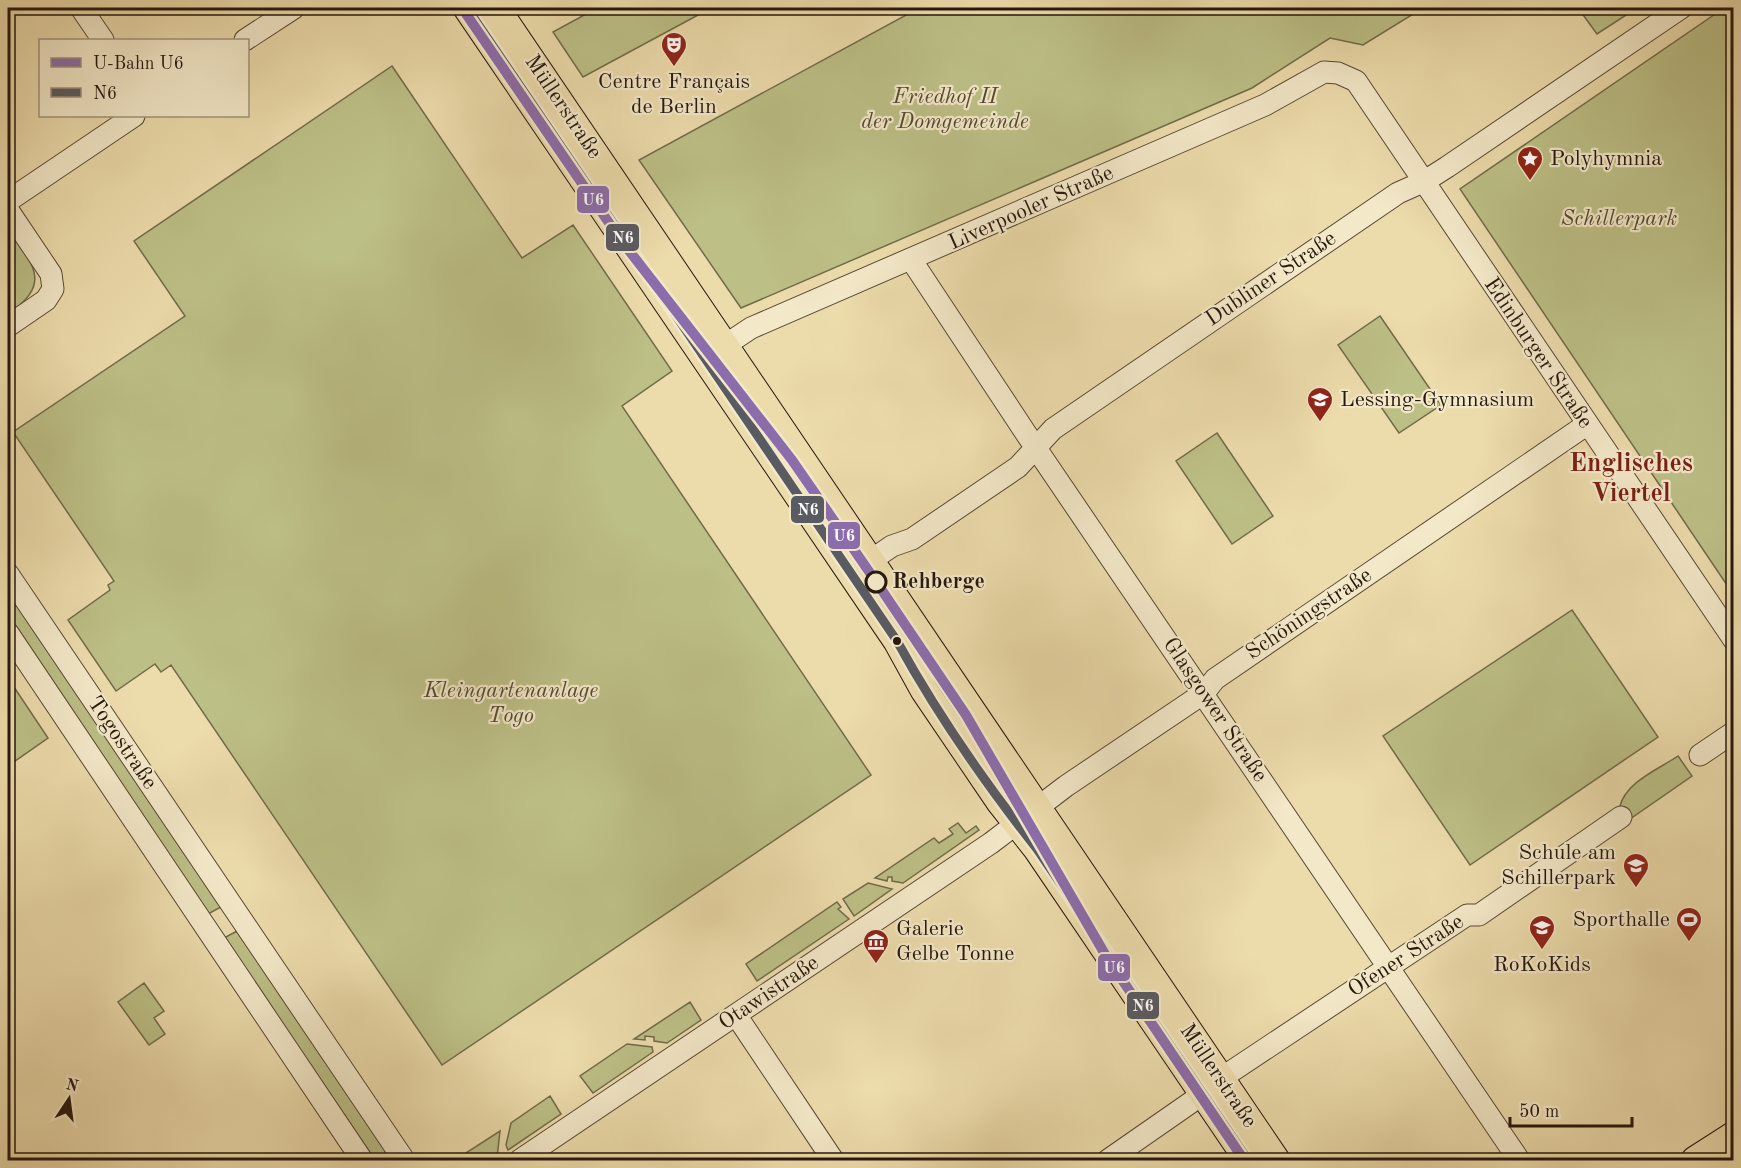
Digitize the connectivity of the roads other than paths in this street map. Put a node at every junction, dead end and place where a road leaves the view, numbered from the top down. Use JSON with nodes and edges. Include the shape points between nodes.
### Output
{"nodes":[{"id":1,"x":81,"y":8,"type":"edge"},
{"id":2,"x":294,"y":8,"type":"edge"},
{"id":3,"x":468,"y":8,"type":"edge"},
{"id":4,"x":496,"y":8,"type":"edge"},
{"id":5,"x":1681,"y":8,"type":"edge"},
{"id":6,"x":102,"y":39,"type":"edge"},
{"id":7,"x":247,"y":39,"type":"edge"},
{"id":8,"x":1338,"y":73,"type":"joint"},
{"id":9,"x":133,"y":117,"type":"edge"},
{"id":10,"x":1425,"y":181,"type":"junction"},
{"id":11,"x":8,"y":201,"type":"edge"},
{"id":12,"x":8,"y":210,"type":"edge"},
{"id":13,"x":912,"y":261,"type":"junction"},
{"id":14,"x":8,"y":327,"type":"edge"},
{"id":15,"x":724,"y":346,"type":"junction"},
{"id":16,"x":1586,"y":425,"type":"junction"},
{"id":17,"x":1035,"y":448,"type":"junction"},
{"id":18,"x":870,"y":561,"type":"junction"},
{"id":19,"x":8,"y":574,"type":"edge"},
{"id":20,"x":8,"y":633,"type":"edge"},
{"id":21,"x":1734,"y":640,"type":"edge"},
{"id":22,"x":1204,"y":693,"type":"junction"},
{"id":23,"x":1734,"y":732,"type":"edge"},
{"id":24,"x":1700,"y":755,"type":"dead end"},
{"id":25,"x":1027,"y":815,"type":"junction"},
{"id":26,"x":1622,"y":817,"type":"dead end"},
{"id":27,"x":237,"y":912,"type":"junction"},
{"id":28,"x":208,"y":931,"type":"junction"},
{"id":29,"x":1388,"y":966,"type":"junction"},
{"id":30,"x":736,"y":1015,"type":"junction"},
{"id":31,"x":1212,"y":1086,"type":"junction"},
{"id":32,"x":1734,"y":1135,"type":"edge"},
{"id":33,"x":362,"y":1161,"type":"edge"},
{"id":34,"x":404,"y":1161,"type":"edge"},
{"id":35,"x":520,"y":1161,"type":"edge"},
{"id":36,"x":833,"y":1161,"type":"edge"},
{"id":37,"x":1108,"y":1161,"type":"edge"},
{"id":38,"x":1248,"y":1161,"type":"edge"},
{"id":39,"x":1276,"y":1161,"type":"edge"},
{"id":40,"x":1519,"y":1161,"type":"edge"},
{"id":41,"x":1695,"y":1161,"type":"edge"}],
"edges":[{"from":1,"to":6,"type":"street"},
{"from":2,"to":7,"type":"street"},
{"from":3,"to":25,"type":"main road","name":"Müllerstraße","via":[[897,641],[924,690]]},
{"from":4,"to":15,"type":"main road","name":"Müllerstraße"},
{"from":5,"to":10,"type":"street","name":"Dubliner Straße"},
{"from":8,"to":10,"type":"street","name":"Edinburger Straße","via":[[1356,81]]},
{"from":8,"to":13,"type":"street","name":"Liverpooler Straße","via":[[1324,72],[1265,105]]},
{"from":9,"to":11,"type":"street"},
{"from":10,"to":16,"type":"street","name":"Edinburger Straße"},
{"from":10,"to":17,"type":"street","name":"Dubliner Straße","via":[[1398,193],[1333,237],[1053,429]]},
{"from":12,"to":14,"type":"street","via":[[51,274],[53,289],[46,300]]},
{"from":13,"to":15,"type":"street","name":"Liverpooler Straße","via":[[751,328]]},
{"from":13,"to":17,"type":"street","name":"Glasgower Straße"},
{"from":15,"to":18,"type":"main road","name":"Müllerstraße"},
{"from":16,"to":21,"type":"street","name":"Edinburger Straße"},
{"from":16,"to":22,"type":"street","name":"Schöningstraße","via":[[1215,679]]},
{"from":17,"to":18,"type":"street","name":"Dubliner Straße","via":[[1017,466],[912,539],[892,546]]},
{"from":17,"to":22,"type":"street","name":"Glasgower Straße"},
{"from":18,"to":25,"type":"main road","name":"Müllerstraße"},
{"from":19,"to":27,"type":"street","name":"Togostraße"},
{"from":20,"to":28,"type":"street","name":"Togostraße"},
{"from":22,"to":25,"type":"street","name":"Schöningstraße"},
{"from":22,"to":29,"type":"street","name":"Glasgower Straße"},
{"from":23,"to":24,"type":"street"},
{"from":25,"to":30,"type":"street","name":"Otawistraße"},
{"from":25,"to":31,"type":"main road","name":"Müllerstraße"},
{"from":26,"to":29,"type":"street","name":"Ofener Straße","via":[[1479,915],[1467,915]]},
{"from":27,"to":28,"type":"street"},
{"from":27,"to":34,"type":"street","name":"Togostraße"},
{"from":28,"to":33,"type":"street","name":"Togostraße"},
{"from":29,"to":31,"type":"street","name":"Ofener Straße"},
{"from":29,"to":40,"type":"street","name":"Glasgower Straße"},
{"from":30,"to":35,"type":"street","name":"Otawistraße"},
{"from":30,"to":36,"type":"street"},
{"from":31,"to":37,"type":"street","name":"Ofener Straße"},
{"from":31,"to":38,"type":"main road","name":"Müllerstraße"},
{"from":31,"to":39,"type":"main road","name":"Müllerstraße"},
{"from":32,"to":41,"type":"main road"}]}
